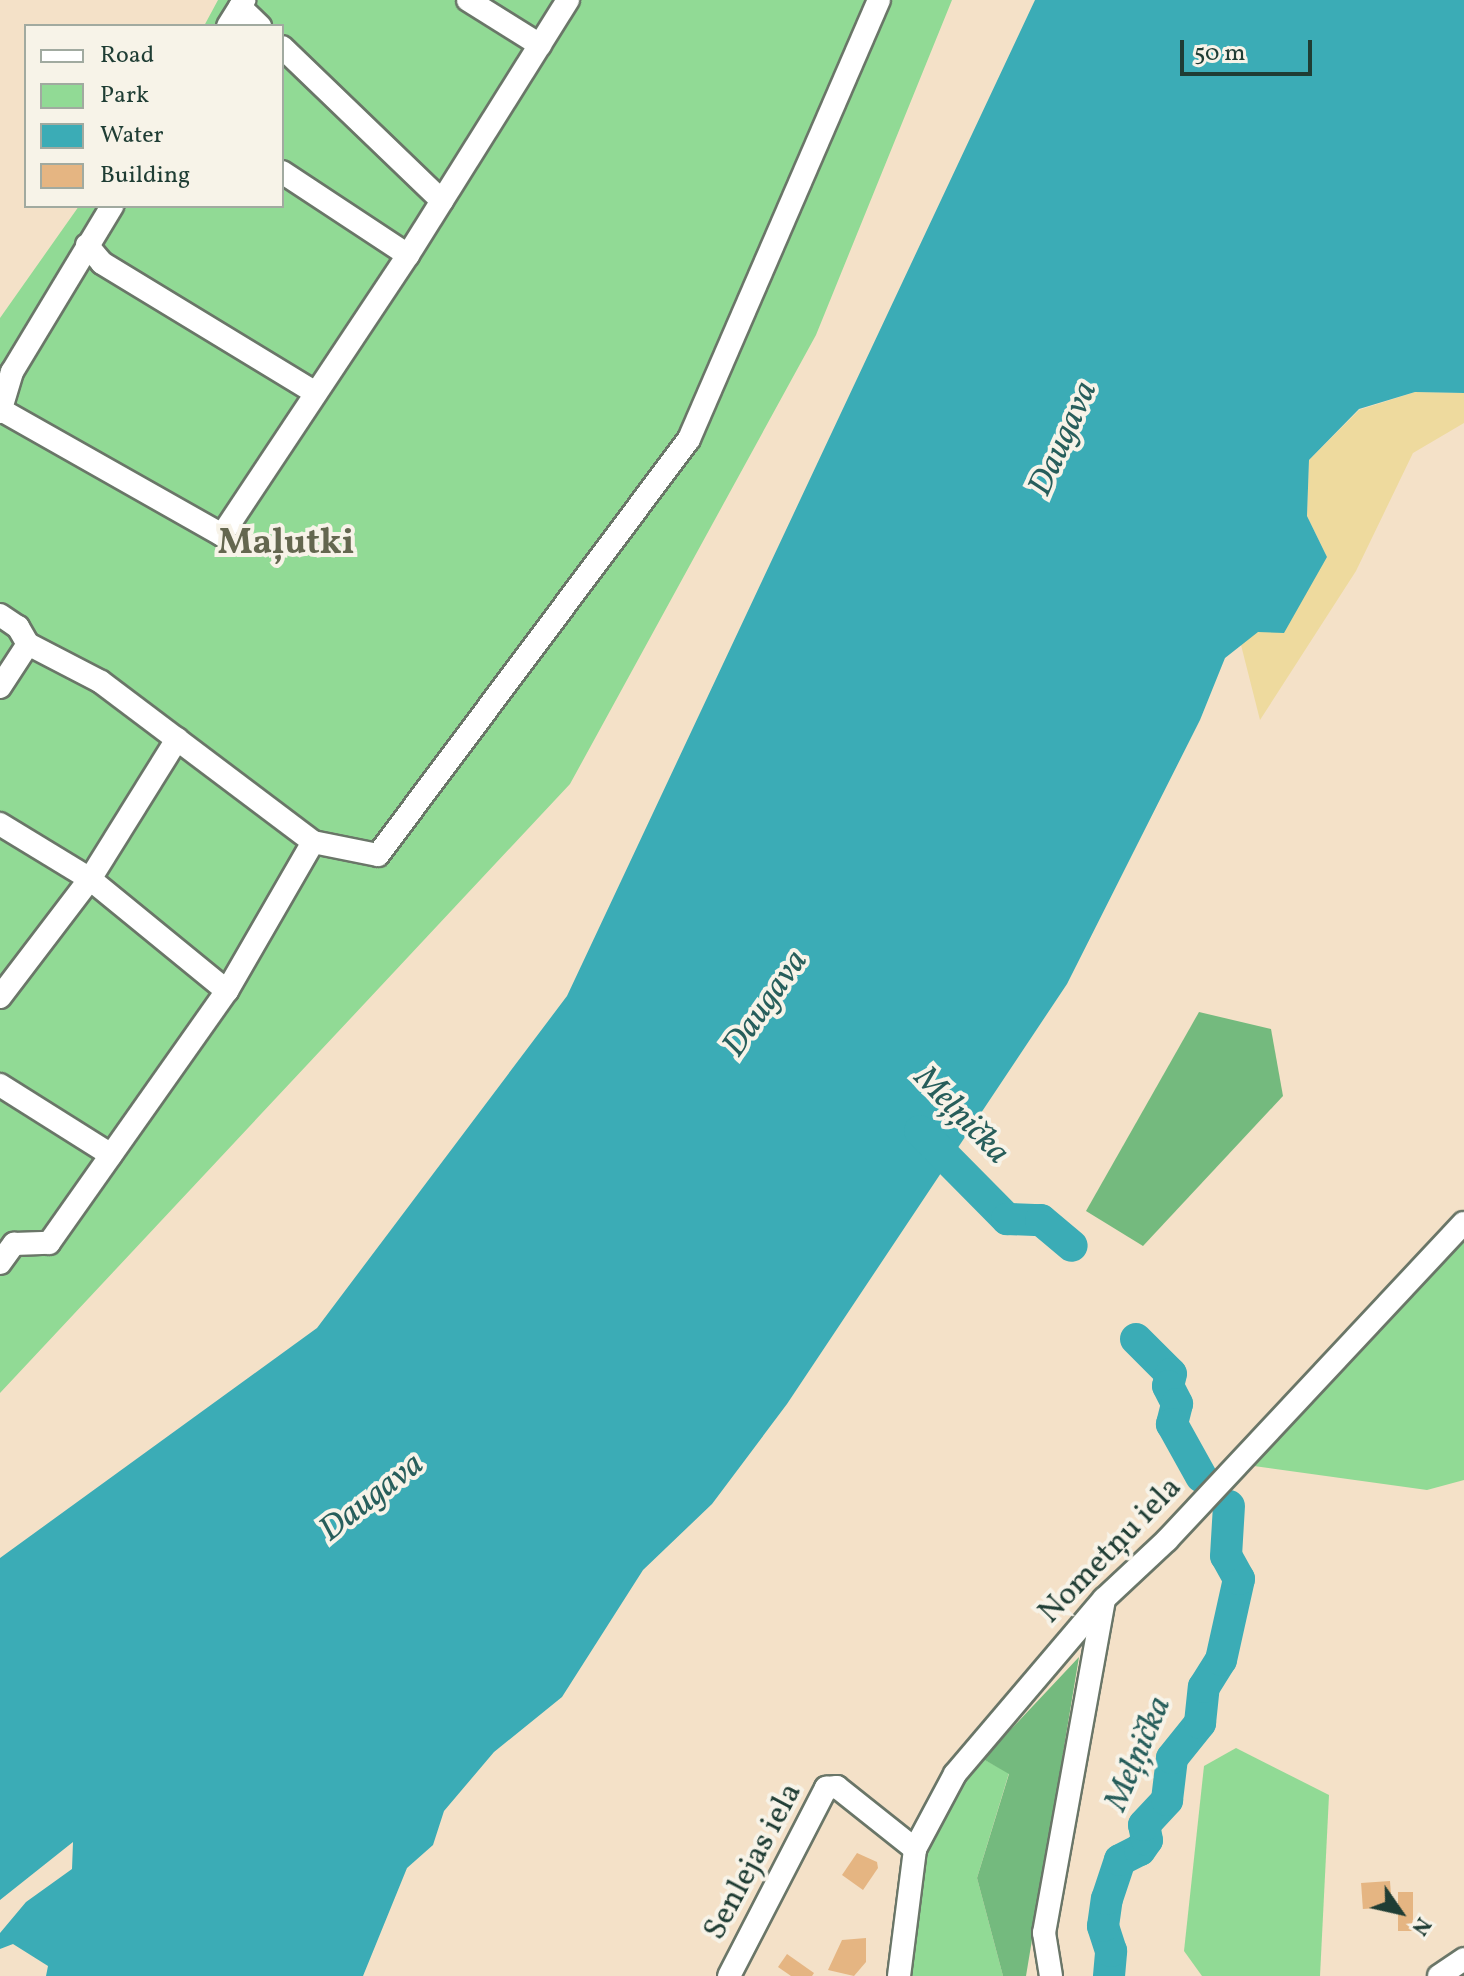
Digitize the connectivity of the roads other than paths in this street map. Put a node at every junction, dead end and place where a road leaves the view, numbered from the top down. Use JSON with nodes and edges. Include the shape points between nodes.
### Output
{"nodes":[{"id":1,"x":468,"y":0,"type":"edge"},
{"id":2,"x":568,"y":0,"type":"edge"},
{"id":3,"x":879,"y":0,"type":"edge"},
{"id":4,"x":238,"y":11,"type":"edge"},
{"id":5,"x":257,"y":24,"type":"edge"},
{"id":6,"x":540,"y":45,"type":"junction"},
{"id":7,"x":284,"y":49,"type":"edge"},
{"id":8,"x":284,"y":173,"type":"edge"},
{"id":9,"x":442,"y":201,"type":"junction"},
{"id":10,"x":111,"y":208,"type":"edge"},
{"id":11,"x":87,"y":245,"type":"junction"},
{"id":12,"x":408,"y":255,"type":"junction"},
{"id":13,"x":316,"y":393,"type":"junction"},
{"id":14,"x":1,"y":411,"type":"edge"},
{"id":15,"x":0,"y":615,"type":"edge"},
{"id":16,"x":28,"y":644,"type":"junction"},
{"id":17,"x":0,"y":687,"type":"edge"},
{"id":18,"x":177,"y":739,"type":"junction"},
{"id":19,"x":0,"y":824,"type":"edge"},
{"id":20,"x":313,"y":842,"type":"junction"},
{"id":21,"x":90,"y":879,"type":"junction"},
{"id":22,"x":227,"y":991,"type":"junction"},
{"id":23,"x":0,"y":997,"type":"edge"},
{"id":24,"x":0,"y":1085,"type":"edge"},
{"id":25,"x":111,"y":1155,"type":"junction"},
{"id":26,"x":1464,"y":1223,"type":"edge"},
{"id":27,"x":0,"y":1263,"type":"edge"},
{"id":28,"x":1104,"y":1599,"type":"junction"},
{"id":29,"x":915,"y":1849,"type":"junction"},
{"id":30,"x":1464,"y":1959,"type":"edge"},
{"id":31,"x":729,"y":1976,"type":"edge"},
{"id":32,"x":899,"y":1976,"type":"edge"},
{"id":33,"x":1051,"y":1976,"type":"edge"},
{"id":34,"x":1439,"y":1976,"type":"edge"}],
"edges":[{"from":1,"to":6,"type":"street"},
{"from":2,"to":6,"type":"street"},
{"from":3,"to":20,"type":"street","via":[[689,439],[378,855]]},
{"from":4,"to":5,"type":"street"},
{"from":6,"to":9,"type":"street"},
{"from":7,"to":9,"type":"street"},
{"from":8,"to":12,"type":"street"},
{"from":9,"to":12,"type":"street"},
{"from":10,"to":11,"type":"street"},
{"from":11,"to":13,"type":"street","via":[[102,263]]},
{"from":11,"to":14,"type":"street","via":[[12,372]]},
{"from":12,"to":13,"type":"street"},
{"from":13,"to":14,"type":"street","via":[[222,535]]},
{"from":15,"to":16,"type":"street","via":[[18,627]]},
{"from":16,"to":17,"type":"street"},
{"from":16,"to":18,"type":"street","via":[[101,682]]},
{"from":18,"to":20,"type":"street"},
{"from":18,"to":21,"type":"street"},
{"from":19,"to":21,"type":"street"},
{"from":20,"to":22,"type":"street"},
{"from":21,"to":22,"type":"street"},
{"from":21,"to":23,"type":"street"},
{"from":22,"to":25,"type":"street"},
{"from":24,"to":25,"type":"street"},
{"from":25,"to":27,"type":"street","via":[[49,1243],[14,1244]]},
{"from":26,"to":28,"type":"street","name":"Nometņu iela","via":[[1167,1540]]},
{"from":28,"to":29,"type":"street","name":"Nometņu iela","via":[[955,1774]]},
{"from":28,"to":33,"type":"street","via":[[1044,1933]]},
{"from":29,"to":31,"type":"street","name":"Senlejas iela","via":[[837,1787],[826,1788]]},
{"from":29,"to":32,"type":"street","name":"Nometņu iela"},
{"from":30,"to":34,"type":"street"}]}
